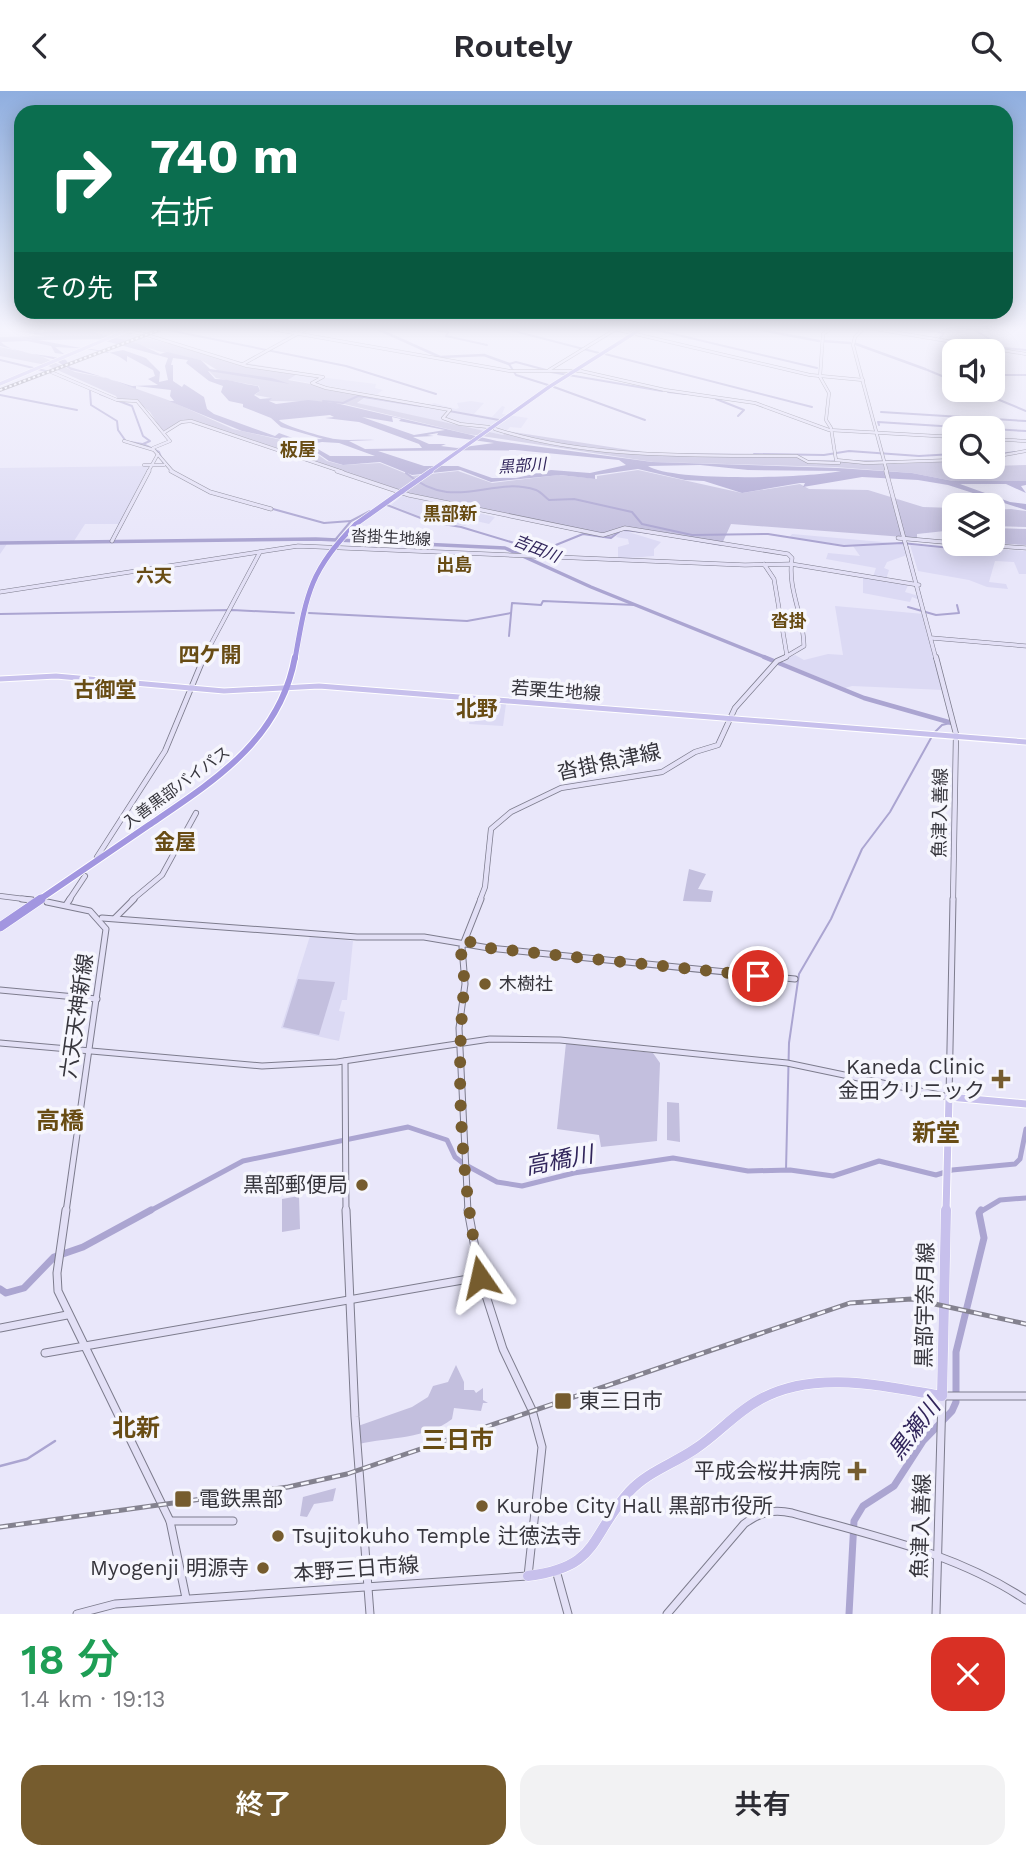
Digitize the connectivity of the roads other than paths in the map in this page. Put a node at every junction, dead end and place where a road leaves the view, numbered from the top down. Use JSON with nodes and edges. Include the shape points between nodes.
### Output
{"nodes":[{"id":1,"x":112,"y":398,"type":"edge"},
{"id":2,"x":387,"y":398,"type":"edge"},
{"id":3,"x":533,"y":398,"type":"edge"},
{"id":4,"x":717,"y":398,"type":"edge"},
{"id":5,"x":828,"y":398,"type":"edge"},
{"id":6,"x":868,"y":398,"type":"edge"},
{"id":7,"x":491,"y":429,"type":"junction"},
{"id":8,"x":831,"y":430,"type":"junction"},
{"id":9,"x":165,"y":432,"type":"junction"},
{"id":10,"x":877,"y":432,"type":"junction"},
{"id":11,"x":942,"y":436,"type":"edge"},
{"id":12,"x":1005,"y":440,"type":"edge"},
{"id":13,"x":124,"y":441,"type":"dead end"},
{"id":14,"x":1026,"y":441,"type":"edge"},
{"id":15,"x":152,"y":448,"type":"junction"},
{"id":16,"x":1026,"y":451,"type":"edge"},
{"id":17,"x":159,"y":454,"type":"junction"},
{"id":18,"x":1005,"y":455,"type":"edge"},
{"id":19,"x":942,"y":461,"type":"edge"},
{"id":20,"x":839,"y":463,"type":"junction"},
{"id":21,"x":885,"y":464,"type":"junction"},
{"id":22,"x":144,"y":465,"type":"dead end"},
{"id":23,"x":151,"y":465,"type":"junction"},
{"id":24,"x":164,"y":465,"type":"junction"},
{"id":25,"x":271,"y":509,"type":"dead end"},
{"id":26,"x":898,"y":538,"type":"dead end"},
{"id":27,"x":112,"y":541,"type":"dead end"},
{"id":28,"x":906,"y":541,"type":"junction"},
{"id":29,"x":338,"y":542,"type":"junction"},
{"id":30,"x":942,"y":542,"type":"edge"},
{"id":31,"x":1005,"y":546,"type":"edge"},
{"id":32,"x":1026,"y":548,"type":"edge"},
{"id":33,"x":260,"y":551,"type":"junction"},
{"id":34,"x":764,"y":564,"type":"junction"},
{"id":35,"x":791,"y":564,"type":"junction"},
{"id":36,"x":919,"y":585,"type":"junction"},
{"id":37,"x":0,"y":592,"type":"edge"},
{"id":38,"x":932,"y":638,"type":"junction"},
{"id":39,"x":1026,"y":646,"type":"edge"},
{"id":40,"x":788,"y":657,"type":"junction"},
{"id":41,"x":0,"y":679,"type":"edge"},
{"id":42,"x":288,"y":686,"type":"junction"},
{"id":43,"x":189,"y":688,"type":"junction"},
{"id":44,"x":728,"y":720,"type":"junction"},
{"id":45,"x":957,"y":734,"type":"junction"},
{"id":46,"x":1026,"y":741,"type":"edge"},
{"id":47,"x":196,"y":814,"type":"dead end"},
{"id":48,"x":97,"y":857,"type":"dead end"},
{"id":49,"x":85,"y":876,"type":"dead end"},
{"id":50,"x":0,"y":896,"type":"edge"},
{"id":51,"x":32,"y":900,"type":"dead end"},
{"id":52,"x":47,"y":902,"type":"dead end"},
{"id":53,"x":66,"y":905,"type":"junction"},
{"id":54,"x":102,"y":918,"type":"junction"},
{"id":55,"x":116,"y":918,"type":"junction"},
{"id":56,"x":0,"y":927,"type":"edge"},
{"id":57,"x":464,"y":940,"type":"junction"},
{"id":58,"x":795,"y":979,"type":"dead end"},
{"id":59,"x":0,"y":990,"type":"edge"},
{"id":60,"x":97,"y":999,"type":"junction"},
{"id":61,"x":0,"y":1043,"type":"edge"},
{"id":62,"x":459,"y":1043,"type":"junction"},
{"id":63,"x":89,"y":1050,"type":"junction"},
{"id":64,"x":345,"y":1061,"type":"junction"},
{"id":65,"x":949,"y":1097,"type":"junction"},
{"id":66,"x":1026,"y":1104,"type":"edge"},
{"id":67,"x":480,"y":1277,"type":"junction"},
{"id":68,"x":350,"y":1300,"type":"junction"},
{"id":69,"x":67,"y":1315,"type":"junction"},
{"id":70,"x":0,"y":1328,"type":"edge"},
{"id":71,"x":83,"y":1347,"type":"junction"},
{"id":72,"x":45,"y":1353,"type":"dead end"},
{"id":73,"x":1026,"y":1396,"type":"edge"},
{"id":74,"x":952,"y":1397,"type":"junction"},
{"id":75,"x":170,"y":1521,"type":"junction"},
{"id":76,"x":233,"y":1521,"type":"dead end"},
{"id":77,"x":937,"y":1555,"type":"junction"},
{"id":78,"x":557,"y":1574,"type":"junction"},
{"id":79,"x":528,"y":1576,"type":"junction"},
{"id":80,"x":368,"y":1587,"type":"junction"},
{"id":81,"x":187,"y":1598,"type":"junction"},
{"id":82,"x":1026,"y":1600,"type":"edge"},
{"id":83,"x":77,"y":1614,"type":"edge"},
{"id":84,"x":370,"y":1614,"type":"edge"},
{"id":85,"x":568,"y":1614,"type":"edge"},
{"id":86,"x":667,"y":1614,"type":"edge"},
{"id":87,"x":936,"y":1614,"type":"edge"}],
"edges":[{"from":1,"to":9,"type":"main road","via":[[134,400]]},
{"from":2,"to":7,"type":"main road","via":[[450,410],[443,418]]},
{"from":3,"to":7,"type":"highway","name":"入善黒部バイパス"},
{"from":4,"to":8,"type":"main road","via":[[752,403]]},
{"from":5,"to":8,"type":"main road","via":[[826,420]]},
{"from":6,"to":10,"type":"main road"},
{"from":7,"to":20,"type":"main road","via":[[643,455],[797,456],[808,462]]},
{"from":7,"to":29,"type":"highway","name":"入善黒部バイパス","bridge":true,"via":[[356,524]]},
{"from":8,"to":10,"type":"main road"},
{"from":8,"to":20,"type":"main road"},
{"from":9,"to":15,"type":"main road","via":[[170,442]]},
{"from":9,"to":35,"type":"main road","via":[[191,421],[409,495],[603,535],[625,528],[780,552],[792,557]]},
{"from":10,"to":11,"type":"main road"},
{"from":10,"to":21,"type":"main road"},
{"from":12,"to":14,"type":"main road"},
{"from":13,"to":15,"type":"main road"},
{"from":15,"to":17,"type":"main road"},
{"from":16,"to":18,"type":"main road"},
{"from":17,"to":23,"type":"main road"},
{"from":17,"to":24,"type":"main road"},
{"from":19,"to":21,"type":"main road"},
{"from":20,"to":21,"type":"main road"},
{"from":21,"to":28,"type":"main road","name":"魚津入善線"},
{"from":22,"to":23,"type":"main road"},
{"from":23,"to":24,"type":"main road"},
{"from":23,"to":27,"type":"main road"},
{"from":24,"to":25,"type":"main road","via":[[219,495]]},
{"from":26,"to":28,"type":"main road"},
{"from":28,"to":30,"type":"main road"},
{"from":28,"to":36,"type":"main road","name":"魚津入善線"},
{"from":29,"to":33,"type":"main road","name":"沓掛生地線"},
{"from":29,"to":34,"type":"main road","name":"沓掛生地線"},
{"from":29,"to":42,"type":"highway","name":"入善黒部バイパス","via":[[305,595]]},
{"from":31,"to":32,"type":"main road"},
{"from":33,"to":37,"type":"main road","name":"沓掛生地線"},
{"from":33,"to":43,"type":"main road"},
{"from":34,"to":35,"type":"main road","name":"沓掛生地線"},
{"from":34,"to":40,"type":"main road","via":[[774,579]]},
{"from":35,"to":36,"type":"main road"},
{"from":35,"to":40,"type":"main road","via":[[789,576],[804,642]]},
{"from":36,"to":38,"type":"main road","name":"魚津入善線"},
{"from":38,"to":39,"type":"main road"},
{"from":38,"to":45,"type":"main road","name":"魚津入善線"},
{"from":40,"to":44,"type":"main road","name":"沓掛魚津線","via":[[776,662]]},
{"from":41,"to":43,"type":"main road","name":"若栗生地線","via":[[56,675]]},
{"from":42,"to":43,"type":"main road","name":"若栗生地線","via":[[235,691]]},
{"from":42,"to":44,"type":"main road","name":"若栗生地線"},
{"from":42,"to":56,"type":"highway","name":"入善黒部バイパス","via":[[267,728],[233,765]]},
{"from":43,"to":48,"type":"main road","via":[[165,751]]},
{"from":44,"to":45,"type":"main road","name":"若栗生地線"},
{"from":44,"to":57,"type":"main road","name":"沓掛魚津線","via":[[720,744],[695,751],[667,771],[561,788],[501,818],[491,829],[485,887]]},
{"from":45,"to":46,"type":"main road","name":"若栗生地線"},
{"from":45,"to":65,"type":"main road","name":"魚津入善線"},
{"from":47,"to":55,"type":"main road","via":[[162,875]]},
{"from":49,"to":53,"type":"main road"},
{"from":50,"to":51,"type":"main road"},
{"from":52,"to":53,"type":"main road"},
{"from":53,"to":54,"type":"main road"},
{"from":54,"to":55,"type":"main road"},
{"from":54,"to":60,"type":"main road","name":"六天天神新線","via":[[106,929]]},
{"from":55,"to":57,"type":"main road","via":[[357,937]]},
{"from":57,"to":58,"type":"main road","via":[[489,948]]},
{"from":57,"to":62,"type":"main road","name":"沓掛魚津線"},
{"from":59,"to":60,"type":"main road"},
{"from":60,"to":63,"type":"main road","name":"六天天神新線"},
{"from":61,"to":63,"type":"main road"},
{"from":62,"to":64,"type":"main road"},
{"from":62,"to":65,"type":"main road","via":[[560,1040],[787,1063]]},
{"from":62,"to":67,"type":"main road","name":"沓掛魚津線","via":[[465,1178]]},
{"from":63,"to":64,"type":"main road","via":[[239,1066]]},
{"from":63,"to":69,"type":"main road","name":"六天天神新線","via":[[57,1273]]},
{"from":64,"to":68,"type":"main road","via":[[343,1138]]},
{"from":65,"to":66,"type":"main road"},
{"from":65,"to":74,"type":"main road","name":"黒部宇奈月線"},
{"from":67,"to":68,"type":"main road"},
{"from":67,"to":79,"type":"main road","name":"沓掛魚津線","via":[[495,1329],[541,1441]]},
{"from":68,"to":71,"type":"main road"},
{"from":68,"to":80,"type":"main road"},
{"from":69,"to":70,"type":"main road"},
{"from":69,"to":71,"type":"main road","name":"六天天神新線"},
{"from":71,"to":72,"type":"main road"},
{"from":71,"to":75,"type":"main road","name":"六天天神新線"},
{"from":73,"to":74,"type":"main road"},
{"from":74,"to":77,"type":"main road","name":"魚津入善線","via":[[942,1415]]},
{"from":74,"to":78,"type":"main road","name":"黒部宇奈月線","via":[[851,1382],[788,1389],[762,1398],[699,1446],[637,1484],[591,1549]]},
{"from":75,"to":76,"type":"main road"},
{"from":75,"to":81,"type":"main road","name":"六天天神新線"},
{"from":77,"to":82,"type":"main road","via":[[977,1571]]},
{"from":77,"to":86,"type":"main road","via":[[781,1511],[754,1516]]},
{"from":77,"to":87,"type":"main road","name":"魚津入善線"},
{"from":78,"to":79,"type":"main road"},
{"from":78,"to":85,"type":"main road"},
{"from":79,"to":80,"type":"main road","name":"本野三日市線"},
{"from":80,"to":81,"type":"main road","name":"本野三日市線"},
{"from":80,"to":84,"type":"main road"},
{"from":81,"to":83,"type":"main road","via":[[115,1604]]}]}
